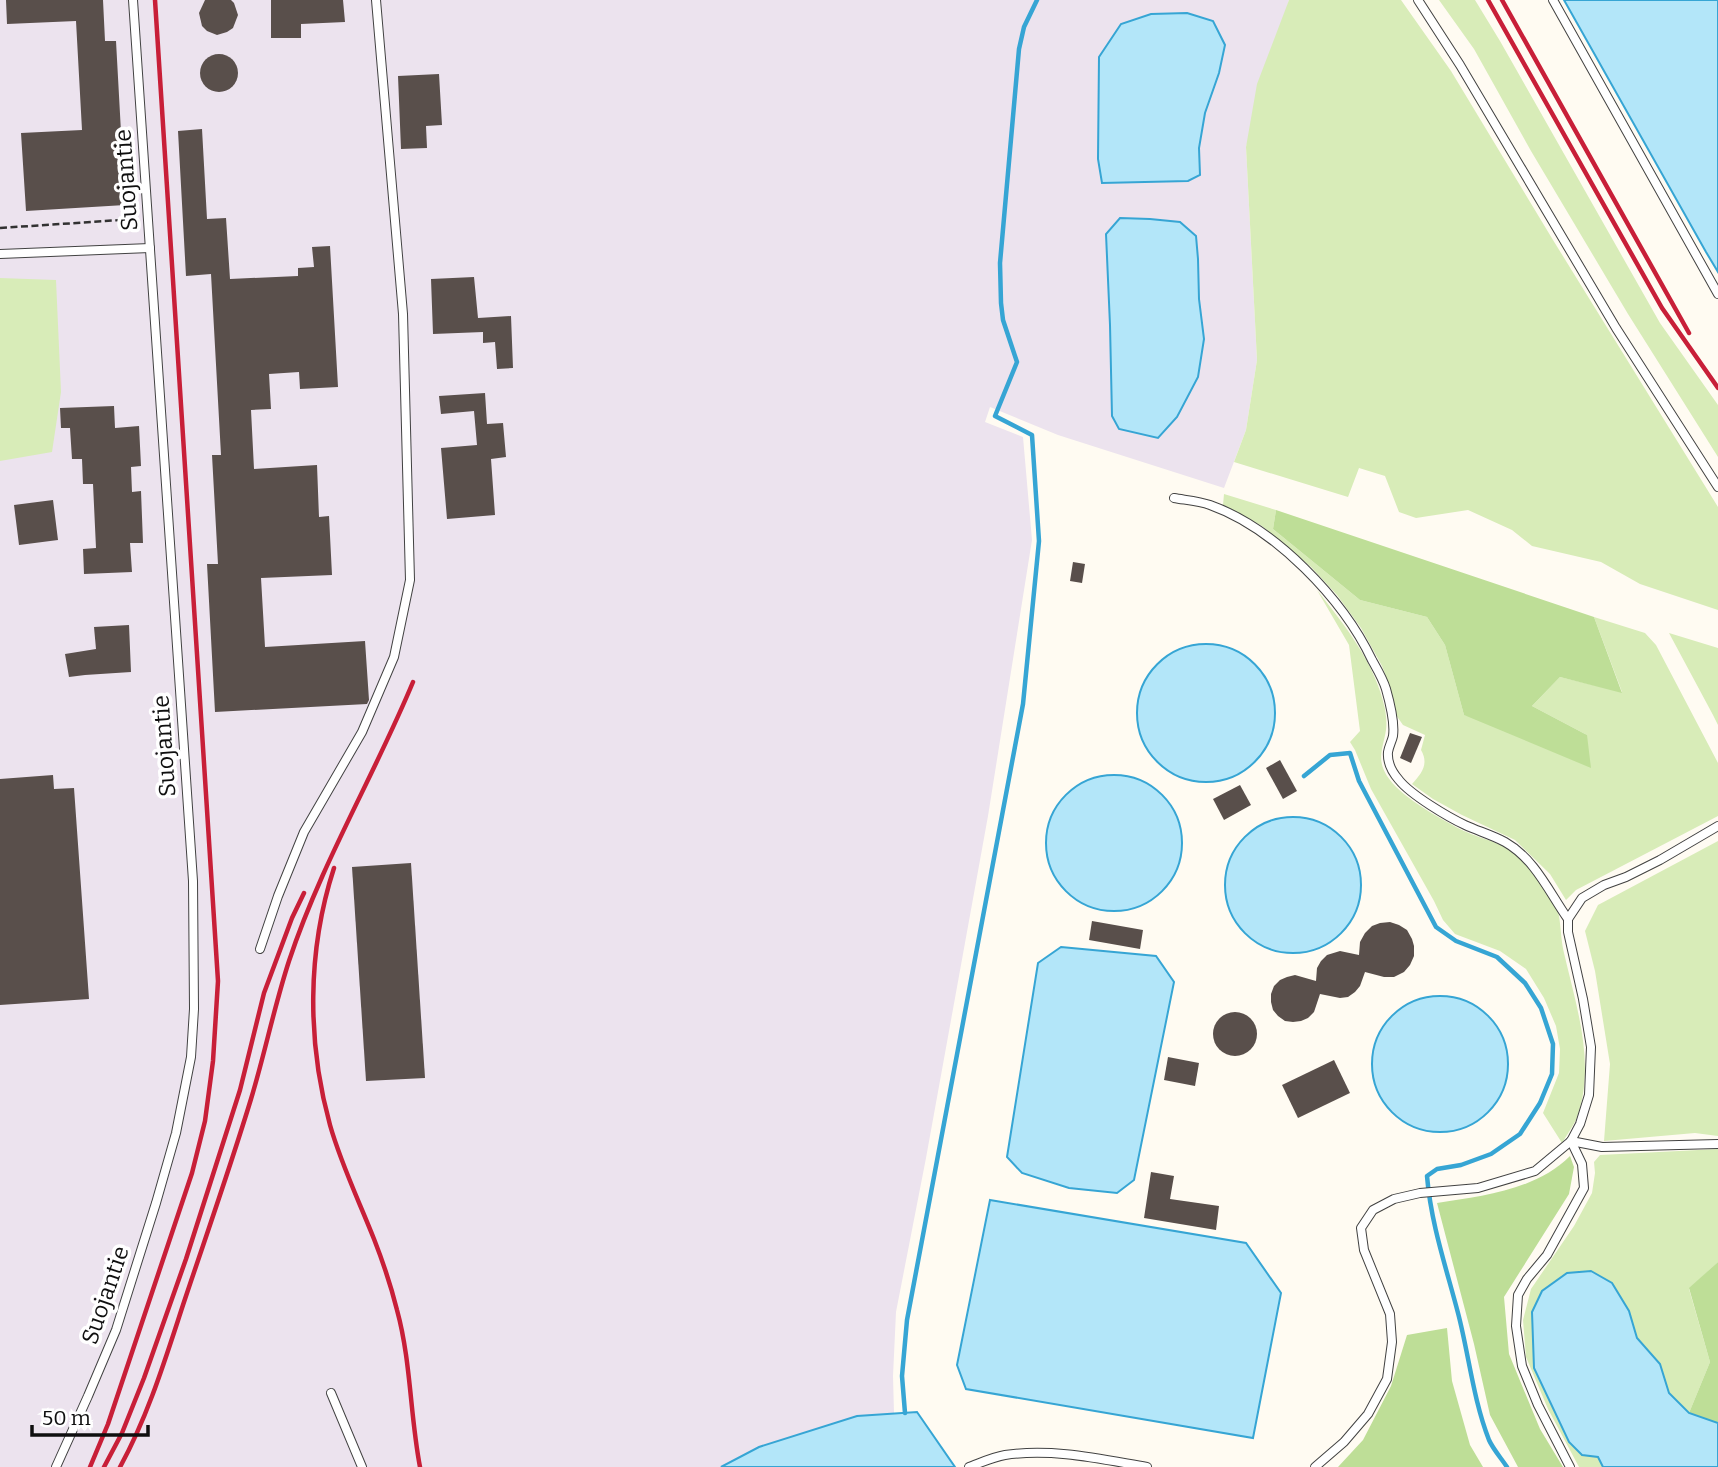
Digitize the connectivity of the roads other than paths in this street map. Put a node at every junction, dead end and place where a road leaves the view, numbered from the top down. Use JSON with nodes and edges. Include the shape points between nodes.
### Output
{"nodes":[{"id":1,"x":133,"y":0,"type":"edge"},
{"id":2,"x":376,"y":0,"type":"edge"},
{"id":3,"x":1418,"y":0,"type":"edge"},
{"id":4,"x":1553,"y":0,"type":"edge"},
{"id":5,"x":150,"y":247,"type":"junction"},
{"id":6,"x":0,"y":254,"type":"edge"},
{"id":7,"x":1718,"y":294,"type":"edge"},
{"id":8,"x":1718,"y":487,"type":"edge"},
{"id":9,"x":1174,"y":498,"type":"dead end"},
{"id":10,"x":1718,"y":826,"type":"edge"},
{"id":11,"x":1568,"y":919,"type":"junction"},
{"id":12,"x":260,"y":949,"type":"dead end"},
{"id":13,"x":1571,"y":1141,"type":"junction"},
{"id":14,"x":1718,"y":1144,"type":"edge"},
{"id":15,"x":331,"y":1393,"type":"dead end"},
{"id":16,"x":56,"y":1467,"type":"edge"},
{"id":17,"x":362,"y":1467,"type":"edge"},
{"id":18,"x":969,"y":1467,"type":"edge"},
{"id":19,"x":1147,"y":1467,"type":"edge"},
{"id":20,"x":1315,"y":1467,"type":"edge"},
{"id":21,"x":1570,"y":1467,"type":"edge"}],
"edges":[{"from":1,"to":5,"type":"lane","name":"Suojantie"},
{"from":2,"to":12,"type":"lane","via":[[403,314],[410,580],[394,657],[362,732],[304,832]]},
{"from":3,"to":8,"type":"lane"},
{"from":4,"to":7,"type":"lane"},
{"from":5,"to":6,"type":"lane"},
{"from":5,"to":16,"type":"lane","name":"Suojantie","via":[[193,881],[191,1057],[176,1132],[116,1330]]},
{"from":9,"to":11,"type":"lane","via":[[1209,504],[1241,519],[1309,572],[1363,640],[1385,686],[1393,736],[1389,765],[1401,782],[1464,825],[1521,853]]},
{"from":10,"to":11,"type":"lane","via":[[1582,898]]},
{"from":11,"to":13,"type":"lane","via":[[1591,1047],[1589,1095]]},
{"from":13,"to":14,"type":"lane","via":[[1602,1147]]},
{"from":13,"to":20,"type":"lane","via":[[1535,1171],[1478,1188],[1394,1199],[1373,1210],[1361,1228],[1364,1250],[1390,1314],[1387,1379],[1368,1414]]},
{"from":13,"to":21,"type":"lane","via":[[1582,1164],[1584,1188],[1518,1296],[1516,1326],[1522,1366]]},
{"from":15,"to":17,"type":"lane"},
{"from":18,"to":19,"type":"lane","via":[[1003,1455],[1038,1453]]}]}
